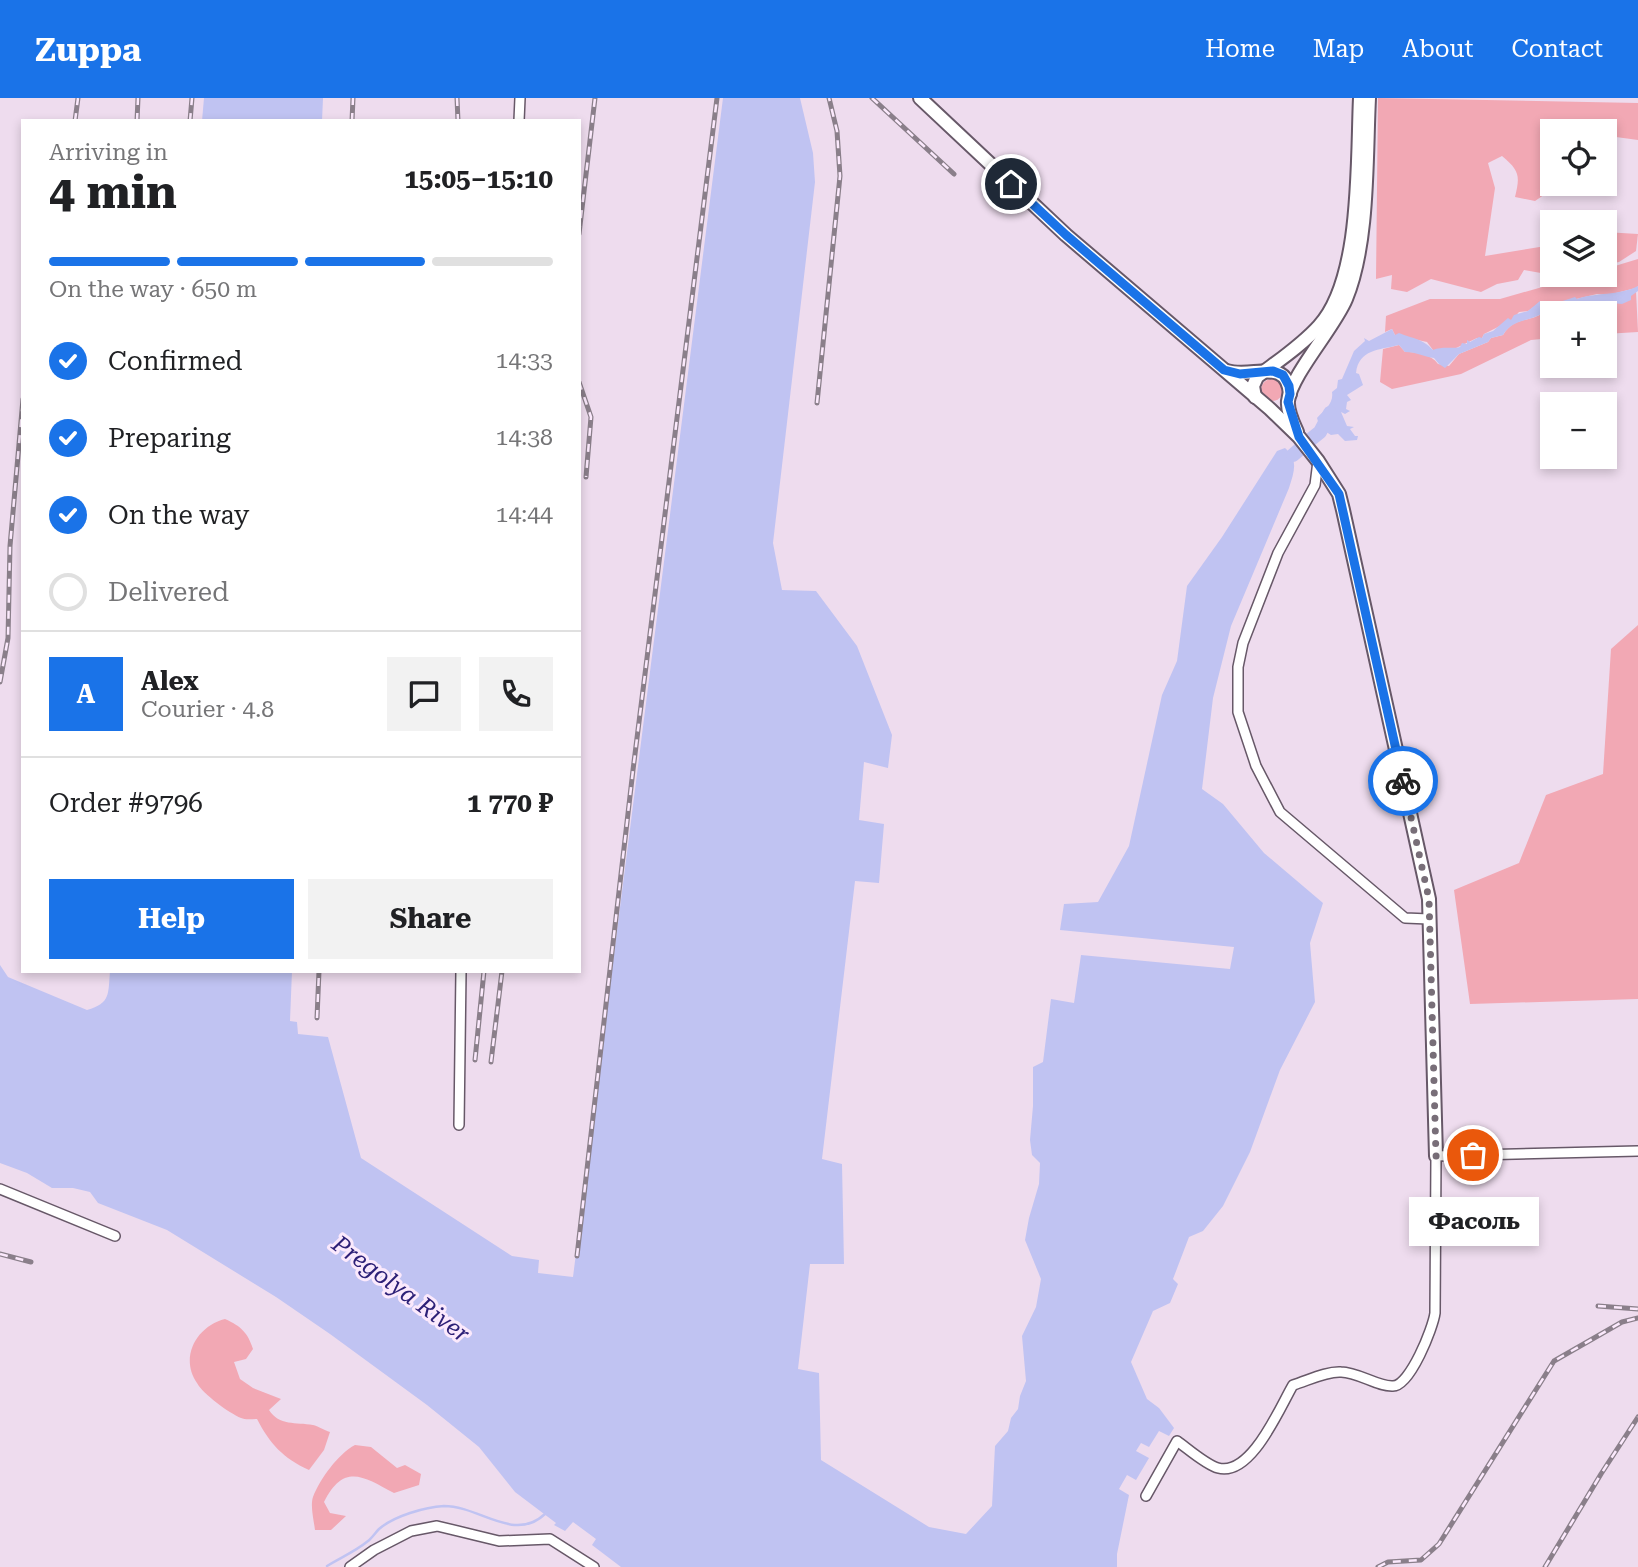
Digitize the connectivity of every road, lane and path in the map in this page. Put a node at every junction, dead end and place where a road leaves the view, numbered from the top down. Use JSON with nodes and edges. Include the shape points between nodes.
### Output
{"nodes":[{"id":1,"x":520,"y":98,"type":"edge"},
{"id":2,"x":920,"y":98,"type":"edge"},
{"id":3,"x":1360,"y":98,"type":"edge"},
{"id":4,"x":1369,"y":98,"type":"edge"},
{"id":5,"x":519,"y":119,"type":"edge"},
{"id":6,"x":1224,"y":370,"type":"junction"},
{"id":7,"x":1266,"y":371,"type":"junction"},
{"id":8,"x":1255,"y":397,"type":"junction"},
{"id":9,"x":1289,"y":398,"type":"junction"},
{"id":10,"x":1270,"y":409,"type":"junction"},
{"id":11,"x":1299,"y":437,"type":"junction"},
{"id":12,"x":1318,"y":461,"type":"junction"},
{"id":13,"x":1429,"y":919,"type":"junction"},
{"id":14,"x":461,"y":973,"type":"edge"},
{"id":15,"x":459,"y":1125,"type":"dead end"},
{"id":16,"x":1638,"y":1152,"type":"edge"},
{"id":17,"x":1436,"y":1156,"type":"junction"},
{"id":18,"x":0,"y":1189,"type":"edge"},
{"id":19,"x":115,"y":1236,"type":"dead end"},
{"id":20,"x":1146,"y":1496,"type":"dead end"},
{"id":21,"x":350,"y":1567,"type":"edge"},
{"id":22,"x":594,"y":1567,"type":"edge"}],
"edges":[{"from":1,"to":5,"type":"street"},
{"from":2,"to":6,"type":"main road","via":[[1066,235]]},
{"from":3,"to":7,"type":"main road","via":[[1355,213],[1340,291],[1320,326]]},
{"from":4,"to":9,"type":"main road","via":[[1363,215],[1354,275],[1340,313]]},
{"from":6,"to":7,"type":"main road"},
{"from":6,"to":8,"type":"main road"},
{"from":7,"to":8,"type":"main road","via":[[1254,383]]},
{"from":7,"to":9,"type":"main road","via":[[1283,375]]},
{"from":8,"to":10,"type":"main road"},
{"from":9,"to":10,"type":"main road"},
{"from":9,"to":11,"type":"main road"},
{"from":10,"to":11,"type":"main road"},
{"from":11,"to":12,"type":"main road"},
{"from":12,"to":13,"type":"main road","via":[[1339,494],[1343,510],[1429,899]]},
{"from":12,"to":13,"type":"street","via":[[1315,485],[1278,553],[1243,643],[1238,712],[1256,766],[1280,812],[1405,918]]},
{"from":13,"to":17,"type":"main road"},
{"from":14,"to":15,"type":"street"},
{"from":16,"to":17,"type":"street"},
{"from":17,"to":20,"type":"street","via":[[1436,1313],[1433,1328],[1406,1378],[1391,1387],[1339,1371],[1293,1385],[1250,1457],[1234,1468],[1217,1468],[1177,1441]]},
{"from":18,"to":19,"type":"street"},
{"from":21,"to":22,"type":"street","via":[[411,1531],[437,1526],[499,1541],[546,1538]]}]}
